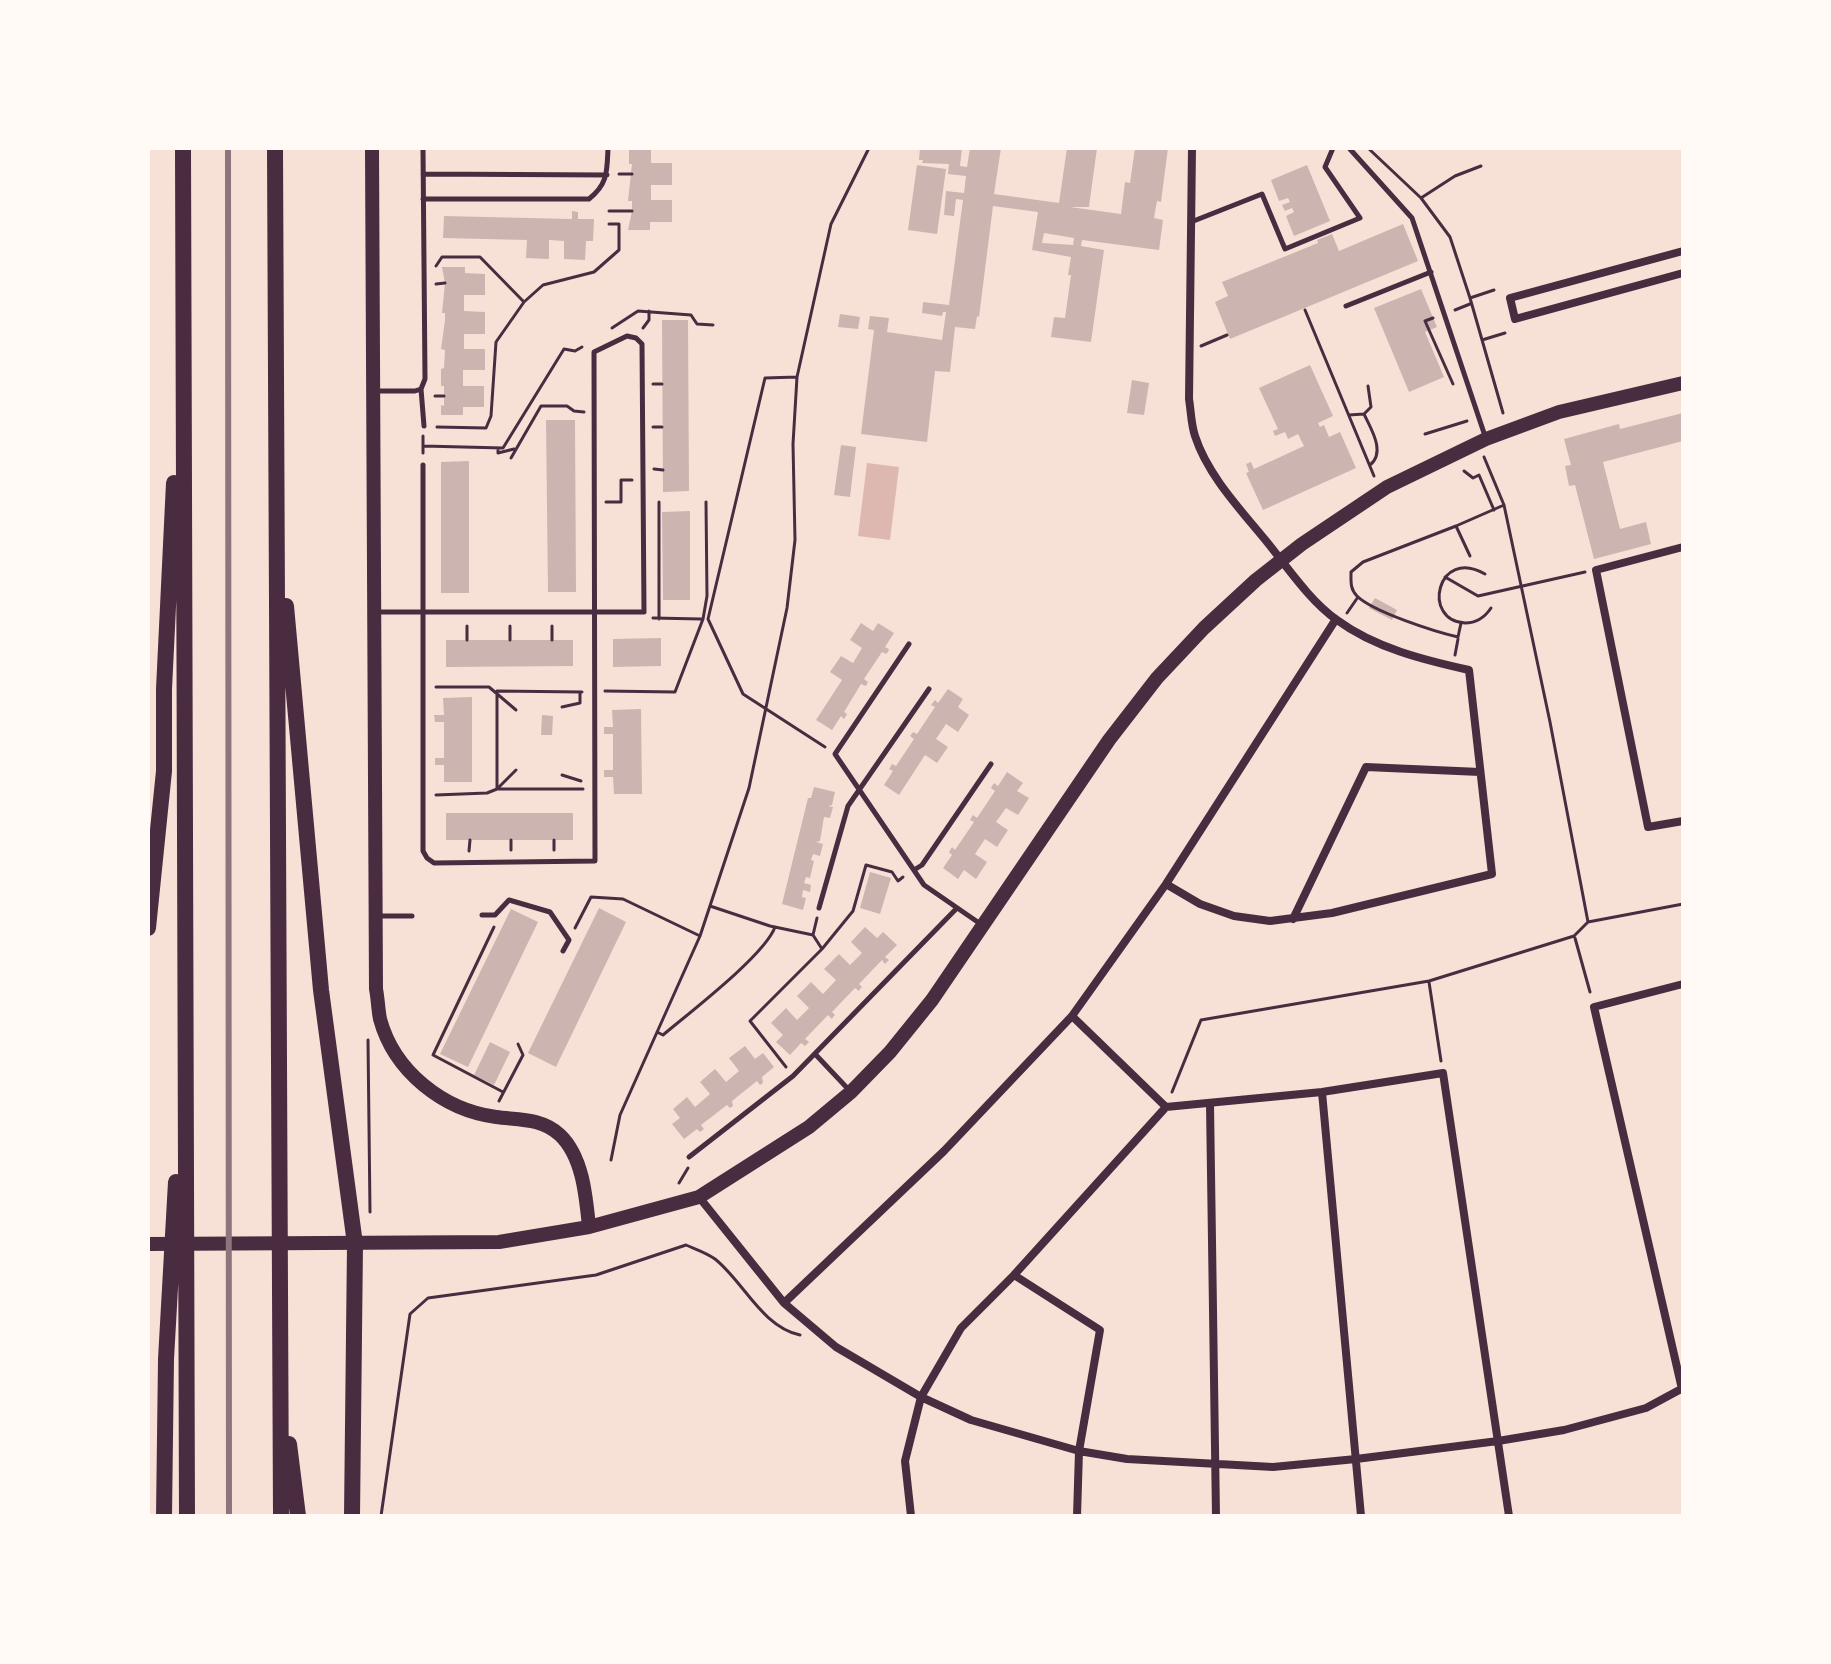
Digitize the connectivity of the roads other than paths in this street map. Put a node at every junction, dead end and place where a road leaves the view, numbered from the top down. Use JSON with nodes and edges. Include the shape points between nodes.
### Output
{"nodes":[{"id":1,"x":183,"y":148,"type":"edge"},
{"id":2,"x":275,"y":148,"type":"edge"},
{"id":3,"x":372,"y":148,"type":"edge"},
{"id":4,"x":423,"y":148,"type":"edge"},
{"id":5,"x":608,"y":148,"type":"edge"},
{"id":6,"x":1333,"y":148,"type":"edge"},
{"id":7,"x":1349,"y":148,"type":"edge"},
{"id":8,"x":1194,"y":149,"type":"edge"},
{"id":9,"x":423,"y":174,"type":"junction"},
{"id":10,"x":607,"y":175,"type":"junction"},
{"id":11,"x":423,"y":199,"type":"junction"},
{"id":12,"x":1190,"y":223,"type":"junction"},
{"id":13,"x":1683,"y":251,"type":"edge"},
{"id":14,"x":1431,"y":272,"type":"junction"},
{"id":15,"x":1683,"y":273,"type":"edge"},
{"id":16,"x":1346,"y":306,"type":"dead end"},
{"id":17,"x":183,"y":342,"type":"junction"},
{"id":18,"x":1683,"y":383,"type":"edge"},
{"id":19,"x":421,"y":389,"type":"junction"},
{"id":20,"x":375,"y":391,"type":"junction"},
{"id":21,"x":424,"y":426,"type":"road end"},
{"id":22,"x":1486,"y":439,"type":"junction"},
{"id":23,"x":423,"y":465,"type":"road end"},
{"id":24,"x":276,"y":473,"type":"junction"},
{"id":25,"x":1683,"y":547,"type":"edge"},
{"id":26,"x":1282,"y":560,"type":"junction"},
{"id":27,"x":373,"y":612,"type":"junction"},
{"id":28,"x":424,"y":612,"type":"junction"},
{"id":29,"x":594,"y":612,"type":"junction"},
{"id":30,"x":1336,"y":619,"type":"junction"},
{"id":31,"x":909,"y":644,"type":"dead end"},
{"id":32,"x":929,"y":689,"type":"dead end"},
{"id":33,"x":991,"y":764,"type":"dead end"},
{"id":34,"x":1480,"y":772,"type":"junction"},
{"id":35,"x":858,"y":788,"type":"junction"},
{"id":36,"x":1683,"y":821,"type":"edge"},
{"id":37,"x":914,"y":870,"type":"junction"},
{"id":38,"x":1166,"y":884,"type":"junction"},
{"id":39,"x":819,"y":908,"type":"road end"},
{"id":40,"x":957,"y":908,"type":"junction"},
{"id":41,"x":482,"y":915,"type":"dead end"},
{"id":42,"x":377,"y":916,"type":"junction"},
{"id":43,"x":412,"y":916,"type":"dead end"},
{"id":44,"x":1293,"y":919,"type":"junction"},
{"id":45,"x":983,"y":926,"type":"junction"},
{"id":46,"x":148,"y":928,"type":"edge"},
{"id":47,"x":563,"y":951,"type":"dead end"},
{"id":48,"x":1683,"y":984,"type":"edge"},
{"id":49,"x":185,"y":1012,"type":"junction"},
{"id":50,"x":1072,"y":1016,"type":"junction"},
{"id":51,"x":816,"y":1055,"type":"junction"},
{"id":52,"x":851,"y":1092,"type":"junction"},
{"id":53,"x":1322,"y":1092,"type":"junction"},
{"id":54,"x":1210,"y":1104,"type":"junction"},
{"id":55,"x":1166,"y":1107,"type":"junction"},
{"id":56,"x":689,"y":1157,"type":"road end"},
{"id":57,"x":699,"y":1197,"type":"junction"},
{"id":58,"x":589,"y":1227,"type":"junction"},
{"id":59,"x":150,"y":1244,"type":"edge"},
{"id":60,"x":355,"y":1244,"type":"junction"},
{"id":61,"x":1014,"y":1275,"type":"junction"},
{"id":62,"x":784,"y":1303,"type":"junction"},
{"id":63,"x":279,"y":1367,"type":"junction"},
{"id":64,"x":1682,"y":1389,"type":"edge"},
{"id":65,"x":921,"y":1397,"type":"junction"},
{"id":66,"x":1498,"y":1441,"type":"junction"},
{"id":67,"x":1079,"y":1451,"type":"junction"},
{"id":68,"x":1356,"y":1459,"type":"junction"},
{"id":69,"x":1215,"y":1465,"type":"junction"},
{"id":70,"x":164,"y":1516,"type":"edge"},
{"id":71,"x":187,"y":1516,"type":"edge"},
{"id":72,"x":281,"y":1516,"type":"edge"},
{"id":73,"x":298,"y":1516,"type":"edge"},
{"id":74,"x":352,"y":1516,"type":"edge"},
{"id":75,"x":911,"y":1516,"type":"edge"},
{"id":76,"x":1077,"y":1516,"type":"edge"},
{"id":77,"x":1216,"y":1516,"type":"edge"},
{"id":78,"x":1361,"y":1516,"type":"edge"},
{"id":79,"x":1509,"y":1516,"type":"edge"}],
"edges":[{"from":1,"to":17,"type":"main road"},
{"from":2,"to":24,"type":"main road"},
{"from":3,"to":20,"type":"street"},
{"from":4,"to":9,"type":"lane"},
{"from":5,"to":10,"type":"lane"},
{"from":6,"to":12,"type":"lane","via":[[1325,167],[1360,218],[1285,249],[1262,194]]},
{"from":7,"to":14,"type":"lane","via":[[1412,218]]},
{"from":8,"to":12,"type":"street"},
{"from":9,"to":10,"type":"lane"},
{"from":9,"to":11,"type":"lane"},
{"from":10,"to":11,"type":"lane","via":[[589,199]]},
{"from":11,"to":19,"type":"lane"},
{"from":12,"to":26,"type":"street","via":[[1189,399],[1194,435],[1212,470]]},
{"from":13,"to":15,"type":"street","via":[[1510,298],[1515,319]]},
{"from":14,"to":16,"type":"lane"},
{"from":14,"to":22,"type":"lane"},
{"from":17,"to":46,"type":"main road","via":[[164,771]]},
{"from":17,"to":49,"type":"main road"},
{"from":18,"to":22,"type":"street","via":[[1559,412]]},
{"from":19,"to":20,"type":"lane"},
{"from":19,"to":21,"type":"lane"},
{"from":20,"to":27,"type":"street"},
{"from":22,"to":26,"type":"street","via":[[1387,487]]},
{"from":23,"to":28,"type":"lane"},
{"from":24,"to":60,"type":"main road","via":[[321,990]]},
{"from":24,"to":63,"type":"main road"},
{"from":25,"to":36,"type":"street","via":[[1596,570],[1648,827]]},
{"from":26,"to":30,"type":"street"},
{"from":26,"to":45,"type":"street","via":[[1204,628],[1157,678]]},
{"from":27,"to":28,"type":"lane"},
{"from":27,"to":42,"type":"street"},
{"from":28,"to":29,"type":"lane"},
{"from":28,"to":29,"type":"lane","via":[[423,851],[434,863],[595,861]]},
{"from":29,"to":29,"type":"lane","via":[[594,352],[627,336],[642,344],[644,612]]},
{"from":30,"to":34,"type":"street","via":[[1412,656],[1469,670]]},
{"from":30,"to":38,"type":"street"},
{"from":31,"to":35,"type":"lane","via":[[835,754]]},
{"from":32,"to":35,"type":"lane"},
{"from":33,"to":37,"type":"lane"},
{"from":34,"to":44,"type":"street","via":[[1366,767]]},
{"from":34,"to":44,"type":"street","via":[[1492,874]]},
{"from":35,"to":37,"type":"lane"},
{"from":35,"to":39,"type":"lane"},
{"from":37,"to":40,"type":"lane","via":[[924,885]]},
{"from":38,"to":44,"type":"street","via":[[1234,916]]},
{"from":38,"to":50,"type":"street"},
{"from":40,"to":45,"type":"lane"},
{"from":40,"to":51,"type":"lane"},
{"from":41,"to":47,"type":"lane","via":[[495,915],[509,900],[550,912],[569,940]]},
{"from":42,"to":43,"type":"lane"},
{"from":42,"to":58,"type":"street","via":[[376,989],[390,1045],[419,1081],[443,1099],[470,1112],[547,1125],[562,1137],[575,1158]]},
{"from":45,"to":52,"type":"street","via":[[932,1000]]},
{"from":48,"to":64,"type":"street","via":[[1594,1007]]},
{"from":49,"to":70,"type":"main road","via":[[166,1359]]},
{"from":49,"to":71,"type":"main road"},
{"from":50,"to":55,"type":"street"},
{"from":50,"to":62,"type":"street","via":[[944,1151]]},
{"from":51,"to":52,"type":"lane"},
{"from":51,"to":56,"type":"lane"},
{"from":52,"to":57,"type":"street","via":[[809,1127]]},
{"from":53,"to":54,"type":"street"},
{"from":53,"to":66,"type":"street","via":[[1443,1073]]},
{"from":53,"to":68,"type":"street"},
{"from":54,"to":55,"type":"street"},
{"from":54,"to":69,"type":"street"},
{"from":55,"to":61,"type":"street"},
{"from":57,"to":58,"type":"street"},
{"from":57,"to":62,"type":"street"},
{"from":58,"to":60,"type":"street","via":[[499,1242]]},
{"from":59,"to":60,"type":"street"},
{"from":60,"to":74,"type":"main road"},
{"from":61,"to":65,"type":"street","via":[[961,1328]]},
{"from":61,"to":67,"type":"street","via":[[1100,1330]]},
{"from":62,"to":65,"type":"street","via":[[828,1340]]},
{"from":63,"to":72,"type":"main road"},
{"from":63,"to":73,"type":"main road"},
{"from":64,"to":66,"type":"street","via":[[1646,1408]]},
{"from":65,"to":67,"type":"street","via":[[971,1420]]},
{"from":65,"to":75,"type":"street","via":[[905,1461]]},
{"from":66,"to":68,"type":"street"},
{"from":66,"to":79,"type":"street"},
{"from":67,"to":69,"type":"street"},
{"from":67,"to":76,"type":"street"},
{"from":68,"to":69,"type":"street","via":[[1273,1467]]},
{"from":68,"to":78,"type":"street"},
{"from":69,"to":77,"type":"street"}]}
